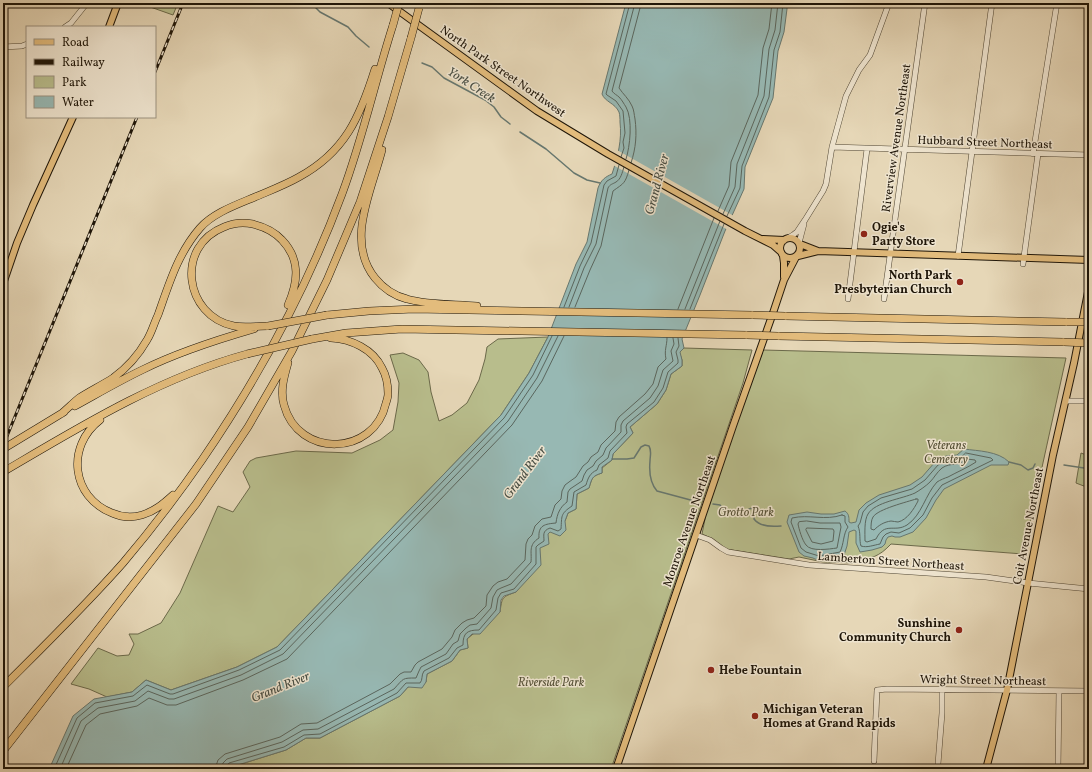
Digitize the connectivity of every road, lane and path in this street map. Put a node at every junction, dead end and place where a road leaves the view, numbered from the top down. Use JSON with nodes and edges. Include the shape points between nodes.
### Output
{"nodes":[{"id":1,"x":87,"y":3,"type":"edge"},
{"id":2,"x":118,"y":3,"type":"edge"},
{"id":3,"x":388,"y":3,"type":"edge"},
{"id":4,"x":399,"y":3,"type":"edge"},
{"id":5,"x":889,"y":3,"type":"edge"},
{"id":6,"x":925,"y":3,"type":"edge"},
{"id":7,"x":992,"y":3,"type":"edge"},
{"id":8,"x":1057,"y":3,"type":"edge"},
{"id":9,"x":420,"y":6,"type":"edge"},
{"id":10,"x":66,"y":26,"type":"edge"},
{"id":11,"x":109,"y":26,"type":"edge"},
{"id":12,"x":392,"y":27,"type":"junction"},
{"id":13,"x":26,"y":44,"type":"edge"},
{"id":14,"x":3,"y":47,"type":"edge"},
{"id":15,"x":388,"y":117,"type":"junction"},
{"id":16,"x":73,"y":118,"type":"edge"},
{"id":17,"x":832,"y":147,"type":"junction"},
{"id":18,"x":867,"y":148,"type":"junction"},
{"id":19,"x":904,"y":149,"type":"junction"},
{"id":20,"x":972,"y":152,"type":"junction"},
{"id":21,"x":1035,"y":154,"type":"junction"},
{"id":22,"x":1089,"y":155,"type":"edge"},
{"id":23,"x":805,"y":220,"type":"junction"},
{"id":24,"x":761,"y":239,"type":"junction"},
{"id":25,"x":786,"y":239,"type":"junction"},
{"id":26,"x":800,"y":244,"type":"junction"},
{"id":27,"x":818,"y":251,"type":"junction"},
{"id":28,"x":854,"y":253,"type":"junction"},
{"id":29,"x":782,"y":254,"type":"junction"},
{"id":30,"x":890,"y":254,"type":"junction"},
{"id":31,"x":797,"y":256,"type":"junction"},
{"id":32,"x":958,"y":256,"type":"junction"},
{"id":33,"x":1089,"y":260,"type":"edge"},
{"id":34,"x":1023,"y":261,"type":"junction"},
{"id":35,"x":784,"y":280,"type":"junction"},
{"id":36,"x":3,"y":284,"type":"edge"},
{"id":37,"x":1089,"y":287,"type":"edge"},
{"id":38,"x":848,"y":299,"type":"dead end"},
{"id":39,"x":884,"y":299,"type":"dead end"},
{"id":40,"x":507,"y":311,"type":"junction"},
{"id":41,"x":1089,"y":322,"type":"edge"},
{"id":42,"x":268,"y":326,"type":"junction"},
{"id":43,"x":316,"y":338,"type":"junction"},
{"id":44,"x":277,"y":339,"type":"junction"},
{"id":45,"x":1089,"y":343,"type":"edge"},
{"id":46,"x":292,"y":351,"type":"junction"},
{"id":47,"x":1066,"y":401,"type":"junction"},
{"id":48,"x":1089,"y":401,"type":"edge"},
{"id":49,"x":119,"y":405,"type":"junction"},
{"id":50,"x":61,"y":414,"type":"junction"},
{"id":51,"x":3,"y":449,"type":"edge"},
{"id":52,"x":3,"y":472,"type":"edge"},
{"id":53,"x":184,"y":486,"type":"junction"},
{"id":54,"x":696,"y":534,"type":"junction"},
{"id":55,"x":1028,"y":583,"type":"junction"},
{"id":56,"x":1089,"y":589,"type":"edge"},
{"id":57,"x":3,"y":687,"type":"edge"},
{"id":58,"x":942,"y":690,"type":"junction"},
{"id":59,"x":1007,"y":690,"type":"junction"},
{"id":60,"x":1058,"y":691,"type":"junction"},
{"id":61,"x":1089,"y":691,"type":"edge"},
{"id":62,"x":3,"y":751,"type":"edge"},
{"id":63,"x":874,"y":761,"type":"dead end"},
{"id":64,"x":938,"y":764,"type":"dead end"},
{"id":65,"x":616,"y":769,"type":"edge"},
{"id":66,"x":986,"y":769,"type":"edge"},
{"id":67,"x":1058,"y":769,"type":"edge"}],
"edges":[{"from":1,"to":10,"type":"street"},
{"from":2,"to":11,"type":"main road"},
{"from":3,"to":24,"type":"main road","name":"North Park Street Northwest","via":[[537,111],[608,154]]},
{"from":4,"to":12,"type":"highway","bridge":true},
{"from":5,"to":17,"type":"street","via":[[870,55],[846,96]]},
{"from":6,"to":19,"type":"street","name":"Riverview Avenue Northeast"},
{"from":7,"to":20,"type":"street"},
{"from":8,"to":21,"type":"street"},
{"from":9,"to":15,"type":"highway","bridge":true},
{"from":12,"to":44,"type":"highway","via":[[363,132],[342,194]]},
{"from":12,"to":50,"type":"highway","via":[[360,113],[343,141],[329,155],[298,177],[228,209],[201,227],[176,265],[153,328],[139,353],[114,377],[78,399]]},
{"from":13,"to":14,"type":"street"},
{"from":15,"to":40,"type":"highway","via":[[382,152],[361,232],[363,256],[368,269],[379,283],[402,298]]},
{"from":15,"to":46,"type":"highway","via":[[360,202],[327,280]]},
{"from":16,"to":36,"type":"main road","via":[[16,243]]},
{"from":17,"to":18,"type":"street","name":"Hubbard Street Northeast"},
{"from":17,"to":23,"type":"street","via":[[826,184]]},
{"from":18,"to":19,"type":"street","name":"Hubbard Street Northeast"},
{"from":18,"to":28,"type":"street"},
{"from":19,"to":20,"type":"street","name":"Hubbard Street Northeast"},
{"from":19,"to":30,"type":"street","name":"Riverview Avenue Northeast"},
{"from":20,"to":21,"type":"street","name":"Hubbard Street Northeast"},
{"from":20,"to":32,"type":"street"},
{"from":21,"to":22,"type":"street","name":"Hubbard Street Northeast"},
{"from":21,"to":34,"type":"street"},
{"from":23,"to":25,"type":"street","via":[[793,236]]},
{"from":23,"to":26,"type":"street"},
{"from":24,"to":25,"type":"main road"},
{"from":24,"to":29,"type":"main road","name":"North Park Street Northwest","via":[[773,245]]},
{"from":25,"to":26,"type":"main road","via":[[794,239]]},
{"from":25,"to":29,"type":"main road","via":[[781,245]]},
{"from":26,"to":27,"type":"main road"},
{"from":26,"to":31,"type":"main road"},
{"from":27,"to":28,"type":"main road"},
{"from":27,"to":31,"type":"main road"},
{"from":28,"to":30,"type":"main road"},
{"from":28,"to":38,"type":"street"},
{"from":29,"to":31,"type":"main road","via":[[790,259]]},
{"from":29,"to":35,"type":"main road","name":"Monroe Avenue Northeast"},
{"from":30,"to":32,"type":"main road"},
{"from":30,"to":39,"type":"street","name":"Riverview Avenue Northeast"},
{"from":31,"to":35,"type":"main road","name":"Monroe Avenue Northeast"},
{"from":32,"to":34,"type":"main road"},
{"from":33,"to":34,"type":"main road"},
{"from":35,"to":54,"type":"main road","name":"Monroe Avenue Northeast"},
{"from":37,"to":47,"type":"main road","name":"Coit Avenue Northeast"},
{"from":40,"to":41,"type":"highway","bridge":true},
{"from":40,"to":42,"type":"highway","bridge":true,"via":[[398,309],[327,315]]},
{"from":42,"to":44,"type":"highway","via":[[239,327],[224,324],[206,311],[196,297],[191,275],[194,258],[205,240],[221,228],[240,223],[263,227],[280,238],[292,253],[296,284]]},
{"from":42,"to":50,"type":"highway","via":[[173,356],[129,376]]},
{"from":43,"to":45,"type":"highway","bridge":true,"via":[[402,329]]},
{"from":43,"to":46,"type":"highway","via":[[352,342],[370,353],[382,368],[388,394],[384,412],[375,427],[363,436],[348,443],[333,445],[318,442],[298,430],[284,405],[282,388]]},
{"from":43,"to":49,"type":"highway","bridge":true,"via":[[222,360]]},
{"from":44,"to":53,"type":"highway","via":[[245,394]]},
{"from":46,"to":62,"type":"highway","via":[[248,427],[196,504]]},
{"from":47,"to":48,"type":"street"},
{"from":47,"to":55,"type":"main road","name":"Coit Avenue Northeast"},
{"from":49,"to":52,"type":"highway"},
{"from":49,"to":53,"type":"highway","via":[[97,422],[81,444],[77,465],[79,478],[90,499],[105,511],[127,517],[158,508]]},
{"from":50,"to":51,"type":"highway"},
{"from":53,"to":57,"type":"highway","via":[[123,562]]},
{"from":54,"to":55,"type":"street","name":"Lamberton Street Northeast","via":[[728,552],[813,566],[986,577]]},
{"from":54,"to":65,"type":"main road","name":"Monroe Avenue Northeast"},
{"from":55,"to":56,"type":"street","name":"Lamberton Street Northeast"},
{"from":55,"to":59,"type":"main road","name":"Coit Avenue Northeast"},
{"from":58,"to":59,"type":"street","name":"Wright Street Northeast"},
{"from":58,"to":63,"type":"street","name":"Wright Street Northeast","via":[[876,690]]},
{"from":58,"to":64,"type":"street"},
{"from":59,"to":60,"type":"street","name":"Wright Street Northeast"},
{"from":59,"to":66,"type":"main road","name":"Coit Avenue Northeast"},
{"from":60,"to":61,"type":"street","name":"Wright Street Northeast"},
{"from":60,"to":67,"type":"street"}]}
